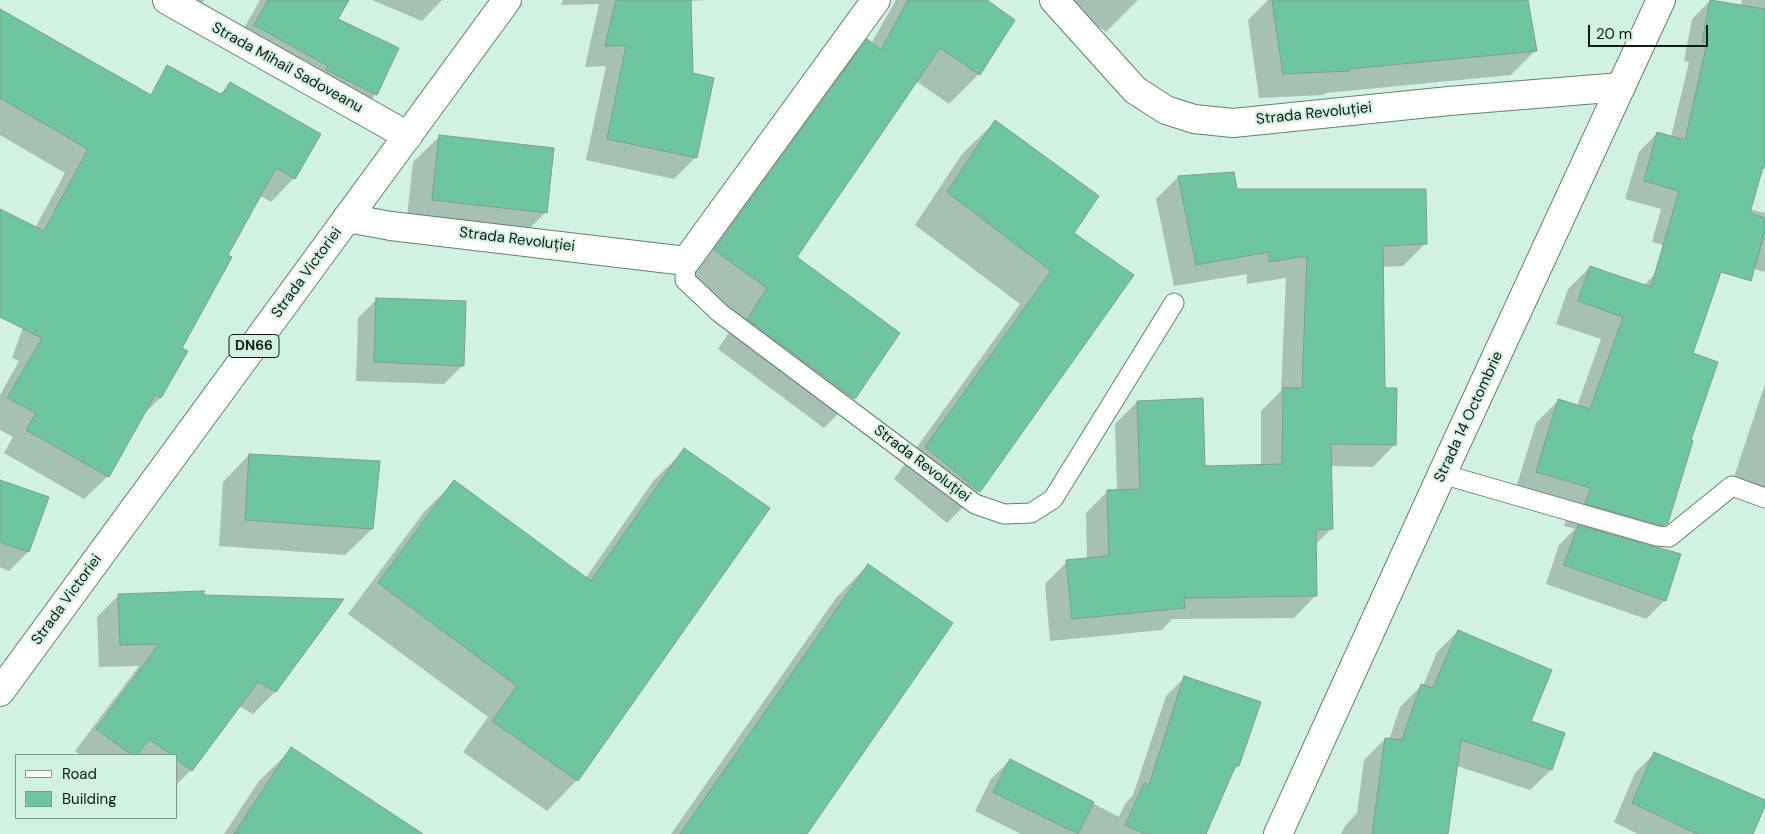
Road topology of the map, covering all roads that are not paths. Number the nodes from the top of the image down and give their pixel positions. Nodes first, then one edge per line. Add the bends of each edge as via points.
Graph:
1 (167, 0) edge
2 (507, 0) edge
3 (876, 0) edge
4 (1054, 0) edge
5 (1661, 0) edge
6 (1621, 87) junction
7 (408, 136) junction
8 (347, 218) junction
9 (686, 261) junction
10 (1174, 303) dead end
11 (1442, 474) junction
12 (1765, 498) edge
13 (0, 692) edge
14 (1278, 834) edge

1 - 7 street, Strada Mihail Sadoveanu
2 - 7 street, Strada Victoriei / DN66
3 - 9 street
4 - 6 street, Strada Revoluției via 1135,90 1166,110 1194,120 1233,123
5 - 6 street, Strada 14 Octombrie
6 - 11 street, Strada 14 Octombrie
7 - 8 street, Strada Victoriei / DN66
8 - 9 street, Strada Revoluției
8 - 13 street, Strada Victoriei / DN66
9 - 10 lane, Strada Revoluției via 685,280 720,313 975,504 1004,514 1031,513 1053,499
11 - 12 lane via 1669,537 1732,486
11 - 14 street, Strada 14 Octombrie

